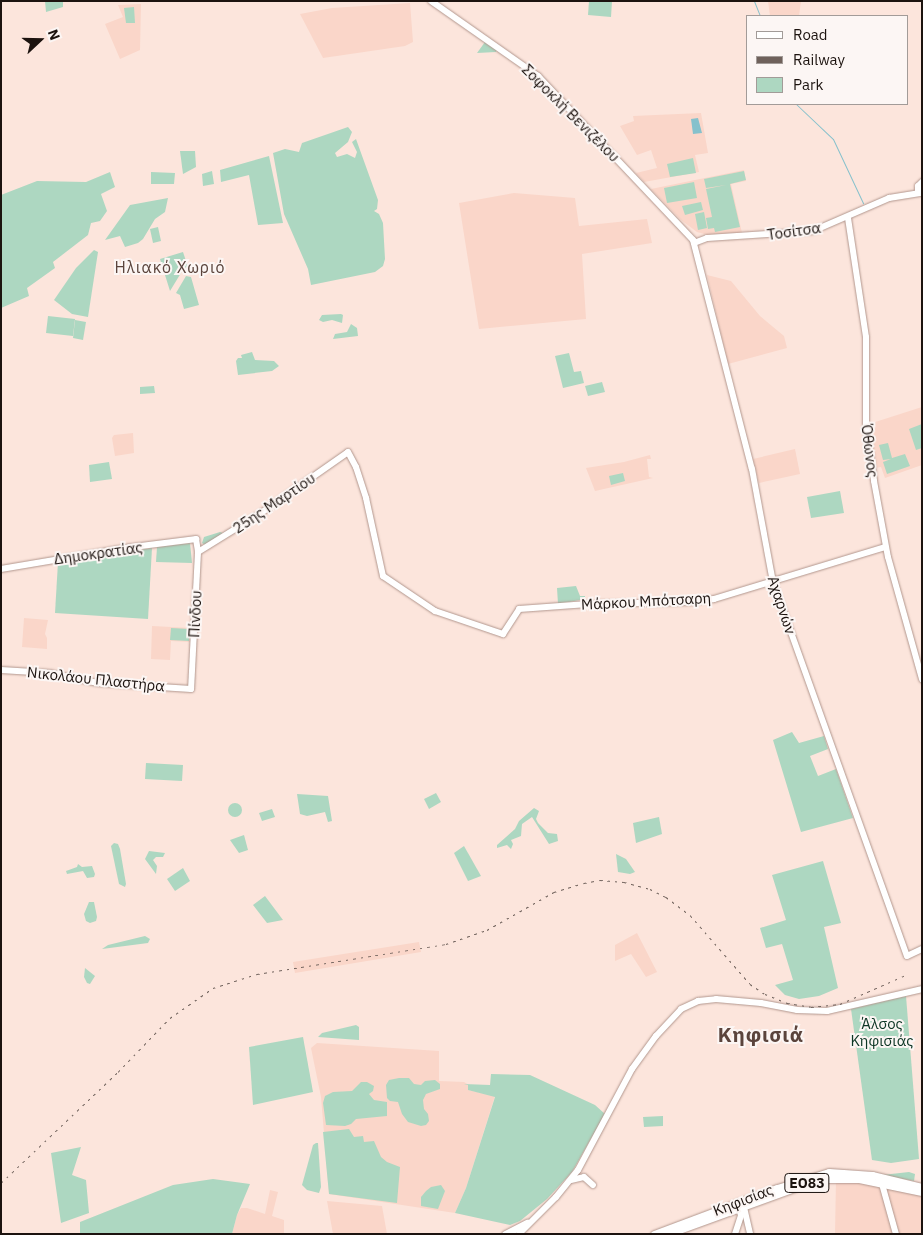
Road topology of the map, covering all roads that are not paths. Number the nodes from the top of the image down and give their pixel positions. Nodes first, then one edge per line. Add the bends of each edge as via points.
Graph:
1 (431, 1) edge
2 (922, 182) edge
3 (920, 193) edge
4 (848, 218) junction
5 (686, 230) junction
6 (708, 238) junction
7 (694, 243) junction
8 (196, 539) joint
9 (885, 546) junction
10 (198, 552) junction
11 (1, 569) edge
12 (773, 582) junction
13 (519, 609) joint
14 (1, 670) edge
15 (922, 679) edge
16 (191, 689) joint
17 (922, 949) edge
18 (922, 989) edge
19 (568, 1181) junction
20 (882, 1184) junction
21 (593, 1186) dead end
22 (922, 1188) edge
23 (922, 1192) edge
24 (740, 1204) junction
25 (527, 1223) junction
26 (505, 1234) edge
27 (519, 1234) edge
28 (654, 1234) edge
29 (668, 1234) edge
30 (735, 1234) edge
31 (750, 1234) edge
32 (896, 1234) edge

1 - 5 street, Σοφοκλή Βενιζέλου via 533,72
2 - 3 street via 918,186
3 - 4 street, Τοσίτσα via 889,198
4 - 6 street, Τοσίτσα via 804,232
4 - 9 street, Όθωνος via 866,337 868,446
5 - 6 street
5 - 7 street, Σοφοκλή Βενιζέλου
6 - 7 street, Τοσίτσα
7 - 12 street, Αχαρνών via 752,469
8 - 10 street, Πίνδου
8 - 11 street, Δημοκρατίας
9 - 12 street, Μάρκου Μπότσαρη
9 - 15 street, Όθωνος
10 - 13 street, 25ης Μαρτίου via 348,452 370,514 381,572 435,610 503,634
10 - 16 street, Πίνδου
12 - 13 street, Μάρκου Μπότσαρη via 690,602
12 - 17 street, Αχαρνών via 907,956
14 - 16 street, Νικολάου Πλαστήρα via 48,673 98,683
18 - 19 street via 827,1011 716,999 689,1004 656,1036 632,1069 590,1150
19 - 21 street via 584,1177
19 - 25 street
20 - 23 main road, Κηφισίας / ΕΟ83
20 - 24 main road, Κηφισίας / ΕΟ83 via 846,1178 819,1179
20 - 32 street
22 - 24 main road, Κηφισίας / ΕΟ83 via 872,1175 829,1172 795,1181
24 - 28 main road, Κηφισίας / ΕΟ83
24 - 29 main road, Κηφισίας / ΕΟ83
24 - 30 street via 741,1215
24 - 31 street
25 - 26 main road
25 - 27 street

